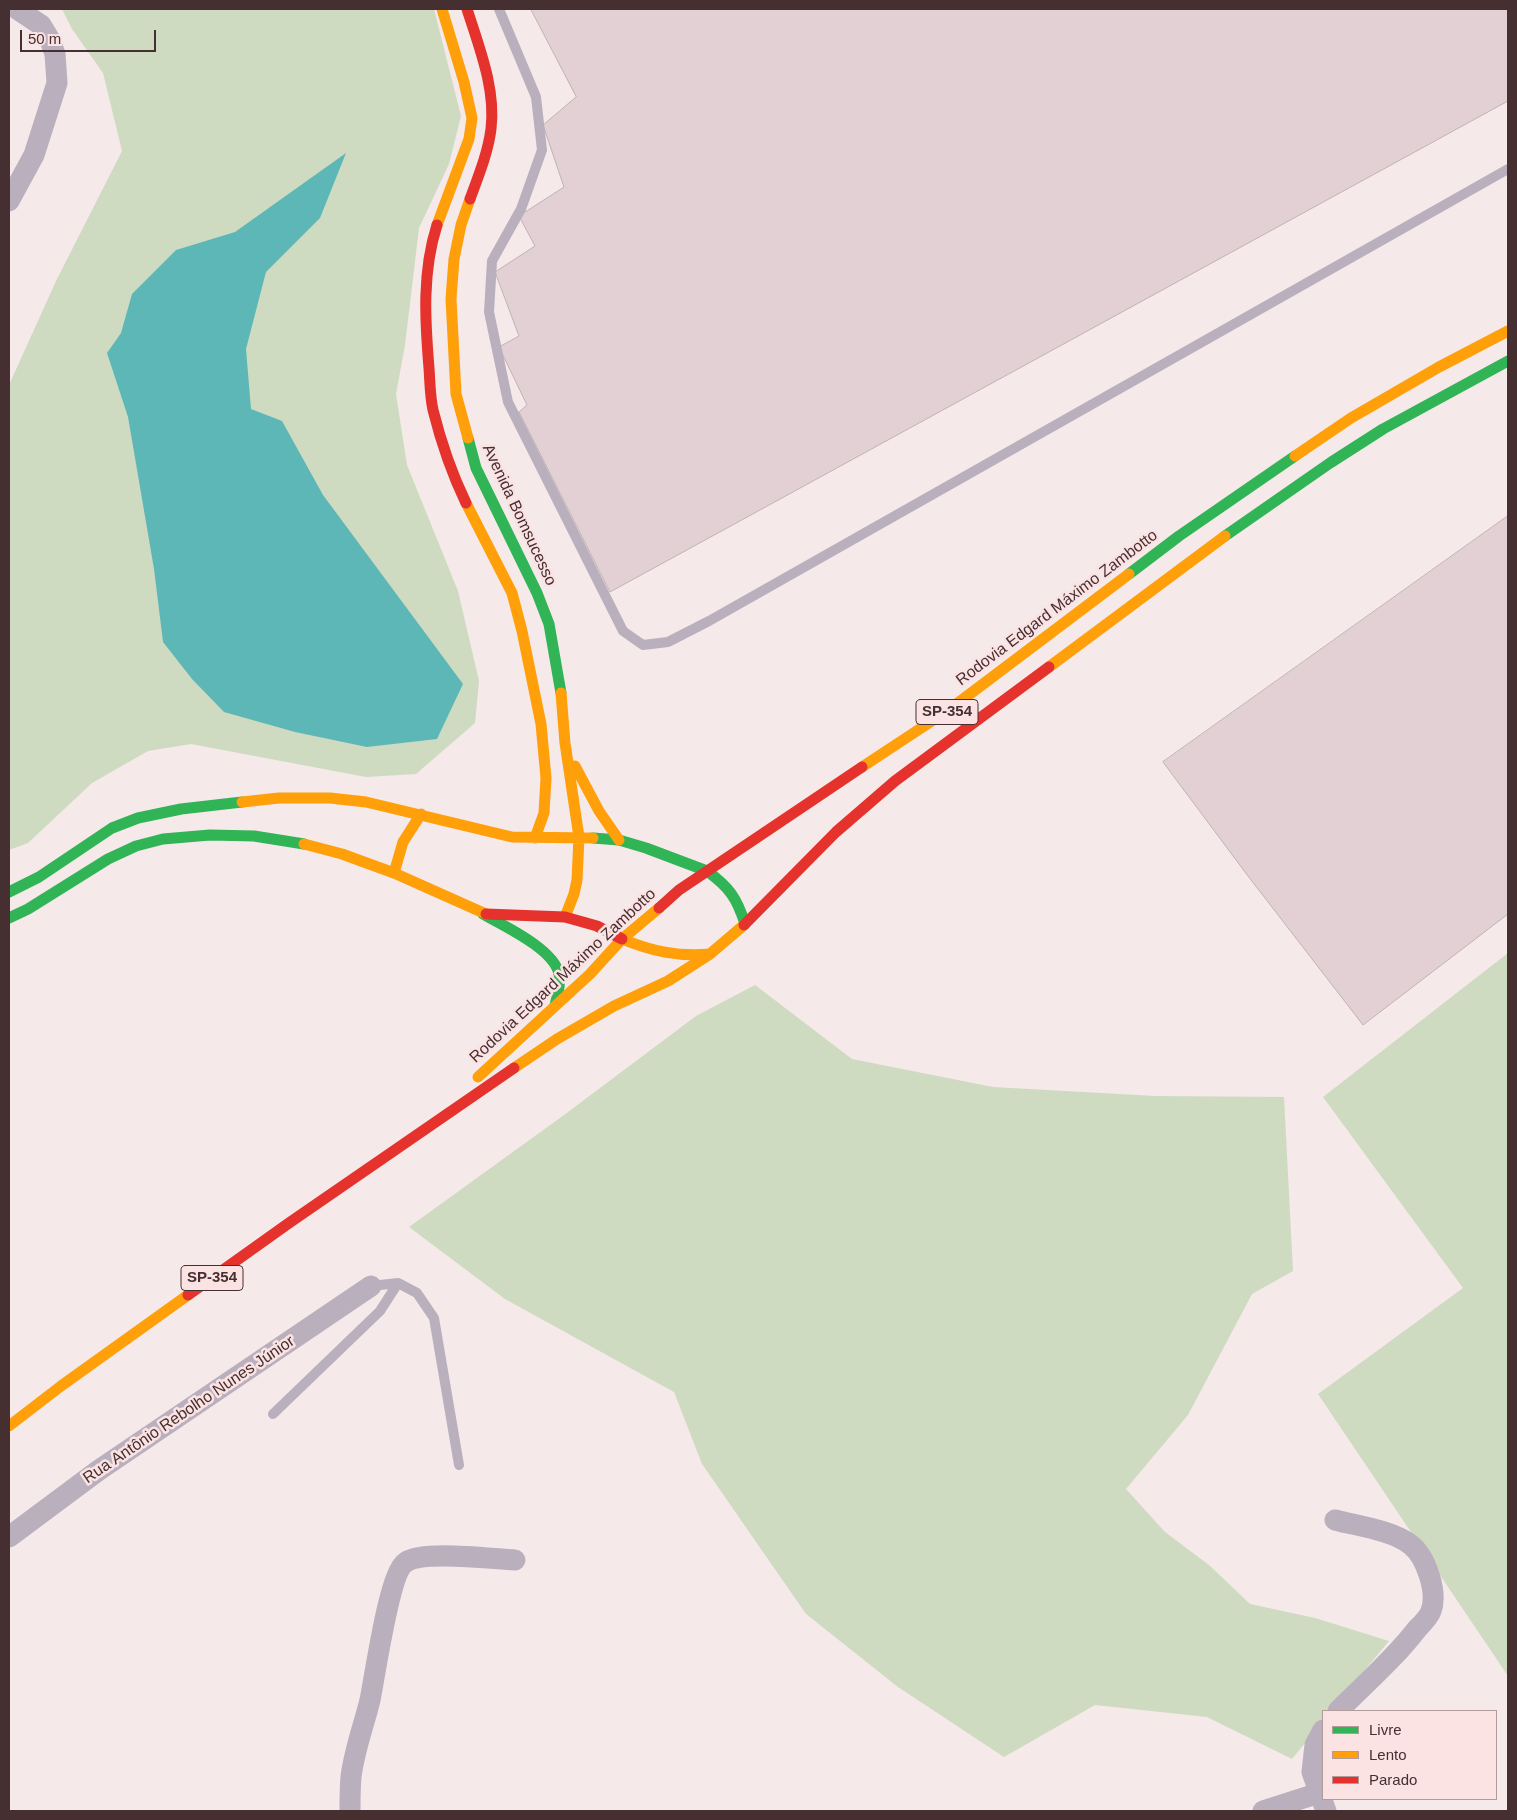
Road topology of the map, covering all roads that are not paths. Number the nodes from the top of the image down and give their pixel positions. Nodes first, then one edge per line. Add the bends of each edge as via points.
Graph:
1 (17, 9) edge
2 (442, 9) edge
3 (467, 9) edge
4 (499, 9) edge
5 (1508, 170) edge
6 (9, 201) edge
7 (1508, 331) edge
8 (1508, 360) edge
9 (565, 743) junction
10 (421, 814) junction
11 (579, 837) junction
12 (535, 838) junction
13 (619, 840) junction
14 (707, 870) junction
15 (394, 874) junction
16 (9, 892) edge
17 (483, 914) junction
18 (565, 917) junction
19 (9, 918) edge
20 (745, 924) junction
21 (622, 939) junction
22 (710, 954) junction
23 (555, 1004) junction
24 (417, 1134) junction
25 (398, 1283) junction
26 (371, 1286) joint
27 (273, 1414) dead end
28 (9, 1426) edge
29 (459, 1465) dead end
30 (1335, 1520) dead end
31 (9, 1537) edge
32 (515, 1560) dead end
33 (1339, 1710) edge
34 (1322, 1732) edge
35 (1322, 1802) edge
36 (350, 1811) edge
37 (1264, 1811) edge

1 - 6 street via 41,25 50,40 56,54 57,83 34,155
2 - 12 main road via 472,118 469,139 440,215 427,263 427,345 434,409 455,481 512,593 522,631 541,724 546,799
3 - 9 main road, Avenida Bomsucesso via 485,68 491,102 491,129 454,258 451,299 456,394 476,468 549,624
4 - 5 lane via 536,97 542,150 521,208 492,261 488,312 508,402 623,630 643,645 668,642 709,621
7 - 14 main road, Rodovia Edgard Máximo Zambotto / SP-354 via 1351,418 1179,536 950,709
8 - 20 main road, Rodovia Edgard Máximo Zambotto / SP-354 via 1383,429 1226,536 895,781 836,832
9 - 11 main road, Avenida Bomsucesso
9 - 13 main road via 588,792
10 - 12 main road via 490,832
10 - 15 main road via 399,849
10 - 16 main road via 330,798 280,798 181,809 138,818 112,828 39,877
11 - 12 main road
11 - 13 main road
11 - 18 main road, Avenida Bomsucesso via 578,880
13 - 14 main road
14 - 20 main road via 734,894
14 - 21 main road, Rodovia Edgard Máximo Zambotto / SP-354
15 - 17 main road
15 - 19 main road via 297,842 254,836 210,835 164,839 108,858
17 - 18 main road
17 - 23 main road via 528,941 553,962 560,983
18 - 21 main road via 597,926
20 - 22 main road, Rodovia Edgard Máximo Zambotto / SP-354
21 - 22 main road via 670,955
21 - 23 main road, Rodovia Edgard Máximo Zambotto / SP-354 via 590,974
22 - 24 main road, Rodovia Edgard Máximo Zambotto / SP-354 via 668,981 583,1022
23 - 24 main road, Rodovia Edgard Máximo Zambotto / SP-354
24 - 28 main road, Rodovia Edgard Máximo Zambotto / SP-354 via 289,1222
25 - 26 lane
25 - 27 lane via 380,1311
25 - 29 lane via 417,1293 434,1318
26 - 31 street, Rua Antônio Rebolho Nunes Júnior via 99,1470
30 - 33 street via 1393,1535 1412,1545 1428,1568 1433,1586 1431,1610 1421,1625
32 - 36 street via 429,1556 403,1564 398,1572 379,1649 352,1776
34 - 35 street via 1315,1745 1312,1772
35 - 37 street

